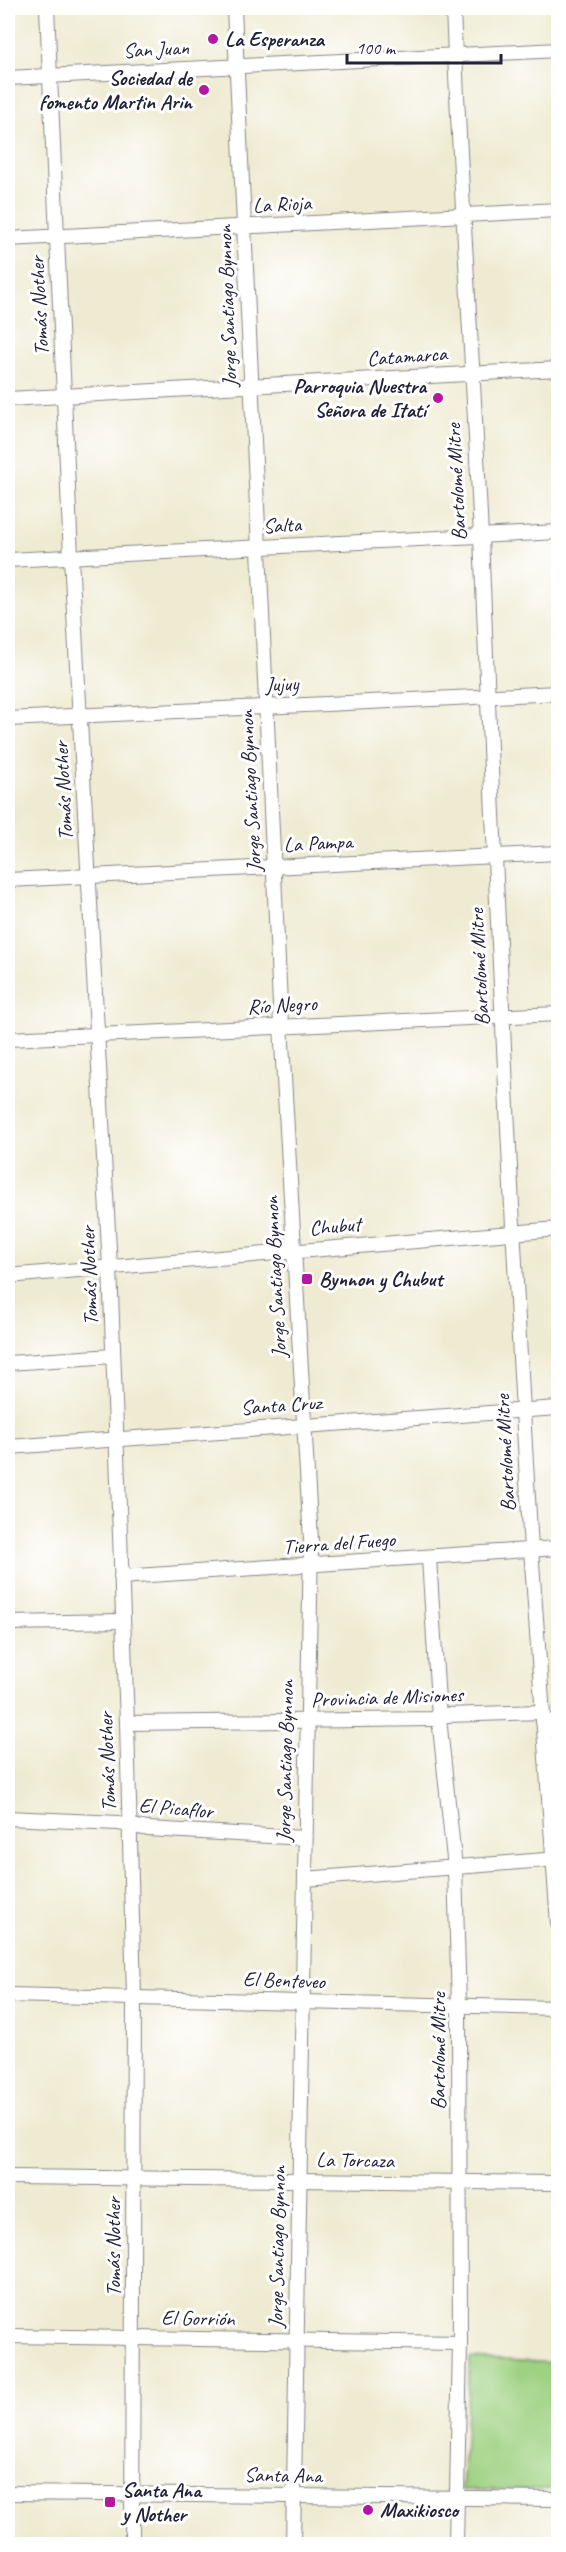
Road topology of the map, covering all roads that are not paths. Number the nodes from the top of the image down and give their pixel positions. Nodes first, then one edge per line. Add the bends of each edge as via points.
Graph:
1 (47, 8) edge
2 (234, 8) edge
3 (453, 8) edge
4 (558, 50) edge
5 (455, 56) junction
6 (237, 66) junction
7 (50, 76) junction
8 (8, 78) edge
9 (558, 210) edge
10 (462, 215) junction
11 (245, 227) junction
12 (57, 237) junction
13 (8, 239) edge
14 (558, 369) edge
15 (472, 373) junction
16 (252, 387) junction
17 (65, 396) junction
18 (8, 399) edge
19 (558, 532) edge
20 (480, 536) junction
21 (258, 547) junction
22 (71, 557) junction
23 (8, 560) edge
24 (558, 693) edge
25 (486, 697) junction
26 (267, 706) junction
27 (80, 716) junction
28 (8, 719) edge
29 (558, 853) edge
30 (494, 856) junction
31 (275, 866) junction
32 (89, 875) junction
33 (8, 880) edge
34 (558, 1014) edge
35 (503, 1017) junction
36 (281, 1026) junction
37 (97, 1035) junction
38 (8, 1039) edge
39 (558, 1229) edge
40 (514, 1233) junction
41 (294, 1250) junction
42 (110, 1267) junction
43 (8, 1276) edge
44 (113, 1356) junction
45 (8, 1363) edge
46 (558, 1408) edge
47 (523, 1411) junction
48 (305, 1424) junction
49 (116, 1439) junction
50 (8, 1447) edge
51 (558, 1548) edge
52 (531, 1550) junction
53 (429, 1558) junction
54 (311, 1566) junction
55 (121, 1578) junction
56 (122, 1621) junction
57 (8, 1623) edge
58 (543, 1717) junction
59 (439, 1718) junction
60 (307, 1721) junction
61 (558, 1721) edge
62 (127, 1723) junction
63 (8, 1818) edge
64 (130, 1825) junction
65 (305, 1838) junction
66 (556, 1859) edge
67 (455, 1868) junction
68 (305, 1879) junction
69 (558, 1924) edge
70 (8, 1995) edge
71 (134, 1996) junction
72 (302, 2001) junction
73 (459, 2005) junction
74 (558, 2008) edge
75 (8, 2177) edge
76 (135, 2179) junction
77 (299, 2180) junction
78 (459, 2183) junction
79 (558, 2183) edge
80 (8, 2336) edge
81 (134, 2338) junction
82 (297, 2341) junction
83 (460, 2343) junction
84 (8, 2493) edge
85 (133, 2494) junction
86 (294, 2496) junction
87 (456, 2498) junction
88 (558, 2499) edge
89 (132, 2544) edge
90 (294, 2544) edge
91 (456, 2544) edge

1 - 7 street, Tomás Nother
2 - 6 street, Jorge Santiago Bynnon
3 - 5 street, Bartolomé Mitre
4 - 5 street, San Juan
5 - 6 street, San Juan
5 - 10 street, Bartolomé Mitre
6 - 7 street, San Juan
6 - 11 street, Jorge Santiago Bynnon
7 - 8 street, San Juan
7 - 12 street, Tomás Nother
9 - 10 street, La Rioja
10 - 11 street, La Rioja
10 - 15 street, Bartolomé Mitre
11 - 12 street, La Rioja
11 - 16 street, Jorge Santiago Bynnon
12 - 13 street, La Rioja
12 - 17 street, Tomás Nother
14 - 15 street, Catamarca
15 - 16 street, Catamarca
15 - 20 street, Bartolomé Mitre
16 - 17 street, Catamarca
16 - 21 street, Jorge Santiago Bynnon
17 - 18 street, Catamarca
17 - 22 street, Tomás Nother
19 - 20 street, Salta
20 - 21 street, Salta
20 - 25 street, Bartolomé Mitre
21 - 22 street, Salta
21 - 26 street, Jorge Santiago Bynnon
22 - 23 street, Salta
22 - 27 street, Tomás Nother
24 - 25 street, Jujuy
25 - 26 street, Jujuy
25 - 30 street, Bartolomé Mitre
26 - 27 street, Jujuy
26 - 31 street, Jorge Santiago Bynnon
27 - 28 street, Jujuy
27 - 32 street, Tomás Nother
29 - 30 street, La Pampa
30 - 31 street, La Pampa
30 - 35 street, Bartolomé Mitre
31 - 32 street, La Pampa
31 - 36 street, Jorge Santiago Bynnon
32 - 33 street, La Pampa
32 - 37 street, Tomás Nother
34 - 35 street, Río Negro
35 - 36 street, Río Negro
35 - 40 street, Bartolomé Mitre
36 - 37 street, Río Negro
36 - 41 street, Jorge Santiago Bynnon
37 - 38 street, Río Negro
37 - 42 street, Tomás Nother
39 - 40 street, Chubut
40 - 41 street, Chubut
40 - 47 street, Bartolomé Mitre
41 - 42 street, Chubut
41 - 48 street, Jorge Santiago Bynnon
42 - 43 street, Chubut
42 - 44 street, Tomás Nother
44 - 45 street
44 - 49 street, Tomás Nother
46 - 47 street, Santa Cruz
47 - 48 street, Santa Cruz
47 - 52 street, Bartolomé Mitre
48 - 49 street, Santa Cruz
48 - 54 street, Jorge Santiago Bynnon
49 - 50 street, Santa Cruz
49 - 55 street, Tomás Nother
51 - 52 street, Tierra del Fuego
52 - 53 street, Tierra del Fuego
52 - 58 street, Bartolomé Mitre
53 - 54 street, Tierra del Fuego
53 - 59 street, Bartolomé Mitre
54 - 55 street, Tierra del Fuego
54 - 60 street, Jorge Santiago Bynnon
55 - 56 street, Tomás Nother
56 - 57 street
56 - 62 street, Tomás Nother
58 - 59 street, Provincia de Misiones
58 - 61 street, Provincia de Misiones
58 - 66 street, Bartolomé Mitre
59 - 60 street, Provincia de Misiones
59 - 67 street, Bartolomé Mitre
60 - 62 street, Provincia de Misiones
60 - 65 street, Jorge Santiago Bynnon
62 - 64 street, Tomás Nother
63 - 64 street, El Picaflor
64 - 65 street, El Picaflor
64 - 71 street, Tomás Nother
65 - 68 street, Jorge Santiago Bynnon
66 - 67 street
66 - 69 street, Bartolomé Mitre
67 - 68 street
67 - 73 street, Bartolomé Mitre
68 - 72 street, Jorge Santiago Bynnon
70 - 71 street, El Benteveo
71 - 72 street, El Benteveo
71 - 76 street, Tomás Nother
72 - 73 street, El Benteveo
72 - 77 street, Jorge Santiago Bynnon
73 - 74 street, El Benteveo
73 - 78 street, Bartolomé Mitre
75 - 76 street, La Torcaza
76 - 77 street, La Torcaza
76 - 81 street, Tomás Nother
77 - 78 street, La Torcaza
77 - 82 street, Jorge Santiago Bynnon
78 - 79 street, La Torcaza
78 - 83 street, Bartolomé Mitre
80 - 81 street, El Gorrión
81 - 82 street, El Gorrión
81 - 85 street, Tomás Nother
82 - 83 street, El Gorrión
82 - 86 street, Jorge Santiago Bynnon
83 - 87 street, Bartolomé Mitre
84 - 85 street, Santa Ana
85 - 86 street, Santa Ana
85 - 89 street, Tomás Nother
86 - 87 street, Santa Ana
86 - 90 street, Jorge Santiago Bynnon
87 - 88 street, Santa Ana
87 - 91 street, Bartolomé Mitre

